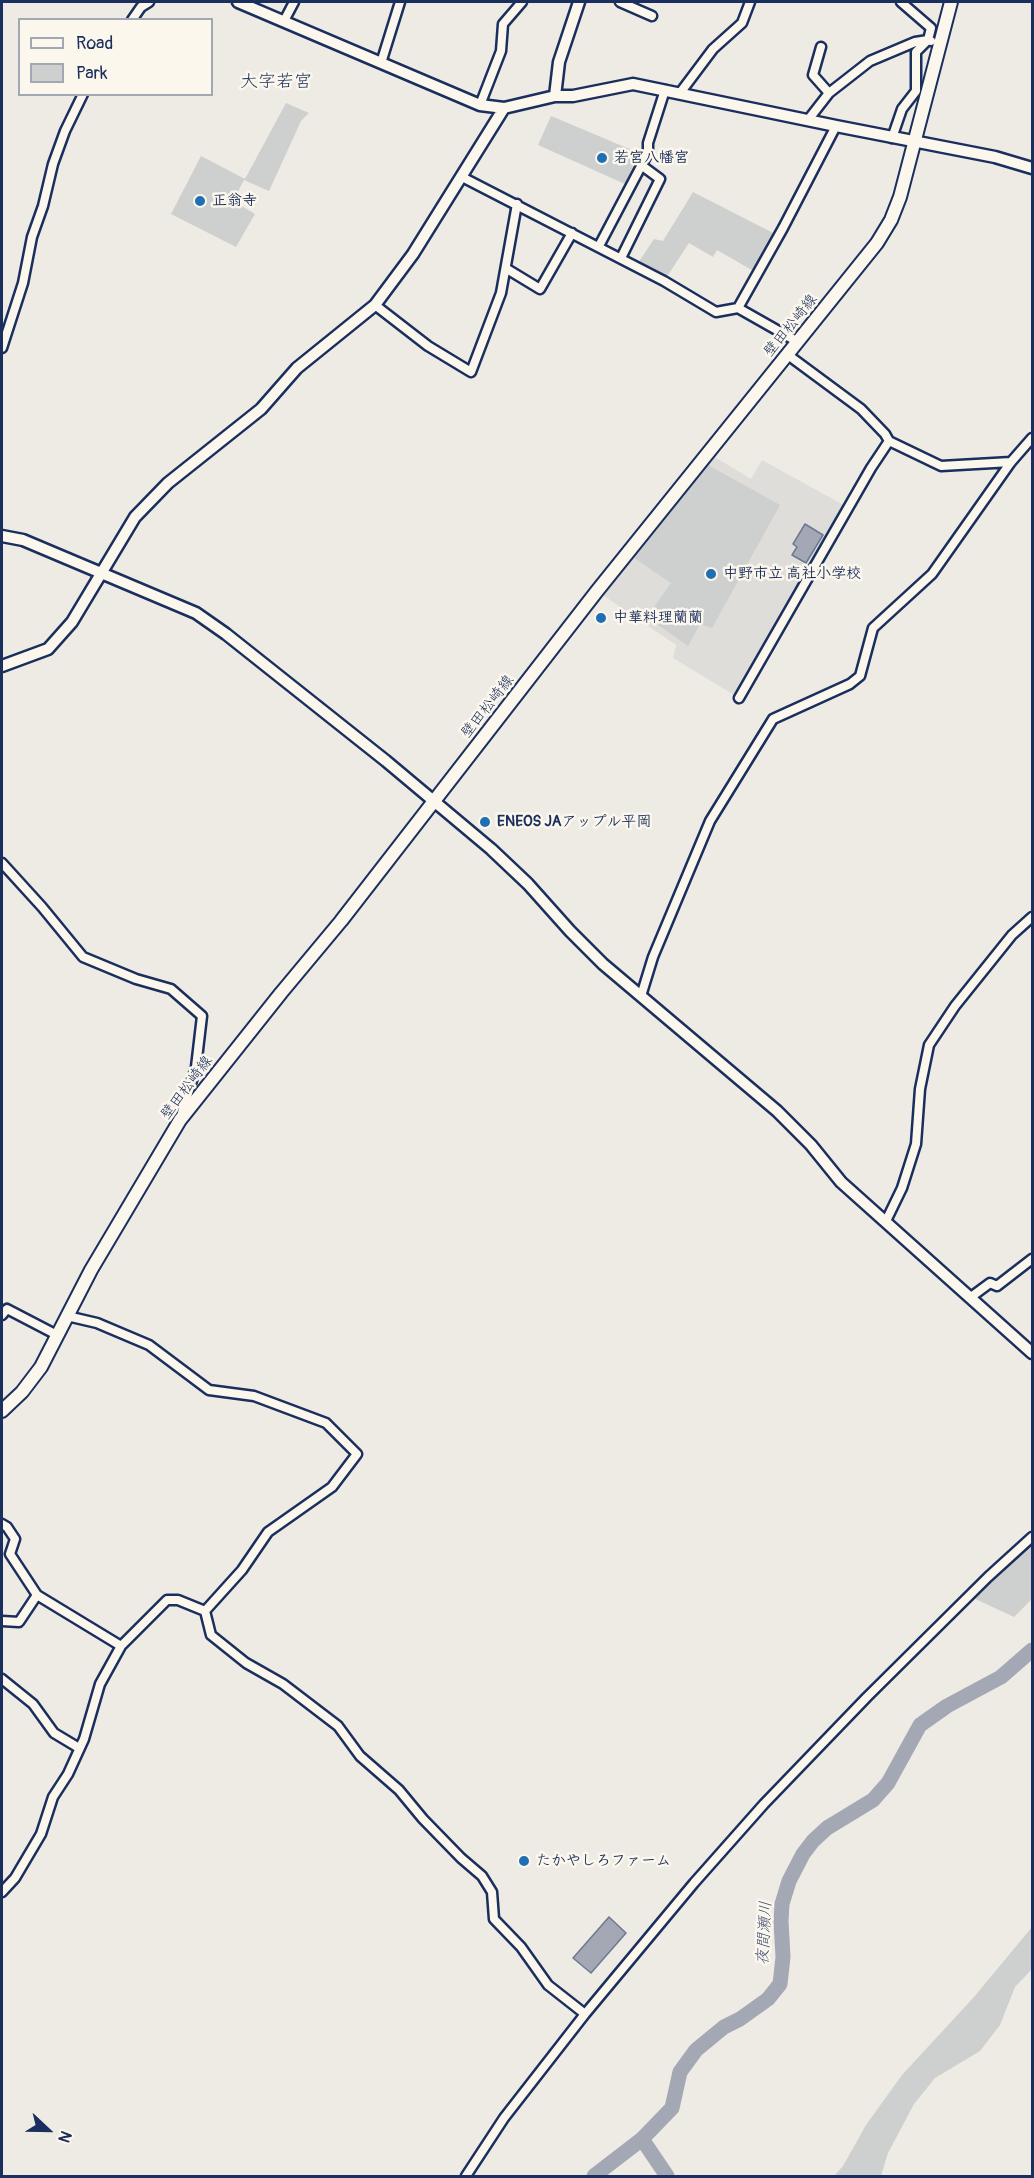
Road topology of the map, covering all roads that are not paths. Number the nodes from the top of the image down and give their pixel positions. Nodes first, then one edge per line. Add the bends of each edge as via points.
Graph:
1 (149, 2) edge
2 (238, 2) edge
3 (294, 2) edge
4 (400, 2) edge
5 (522, 2) edge
6 (579, 2) edge
7 (620, 2) edge
8 (750, 2) edge
9 (901, 2) edge
10 (951, 2) edge
11 (652, 16) dead end
12 (134, 18) edge
13 (284, 21) junction
14 (934, 42) junction
15 (821, 47) dead end
16 (381, 63) junction
17 (665, 90) junction
18 (680, 93) junction
19 (829, 93) junction
20 (82, 96) edge
21 (555, 96) junction
22 (480, 105) junction
23 (504, 108) junction
24 (808, 120) junction
25 (836, 126) junction
26 (892, 138) junction
27 (914, 140) junction
28 (641, 165) junction
29 (1032, 168) edge
30 (462, 177) junction
31 (517, 204) junction
32 (572, 233) junction
33 (599, 246) junction
34 (621, 258) junction
35 (507, 269) junction
36 (375, 305) junction
37 (738, 308) junction
38 (798, 342) junction
39 (2, 348) edge
40 (788, 355) junction
41 (1032, 438) edge
42 (889, 441) junction
43 (1011, 462) junction
44 (2, 536) edge
45 (102, 573) junction
46 (2, 666) edge
47 (739, 698) dead end
48 (434, 801) junction
49 (2, 863) edge
50 (1032, 917) edge
51 (641, 996) junction
52 (180, 1120) junction
53 (886, 1221) junction
54 (1032, 1258) edge
55 (971, 1297) junction
56 (2, 1315) edge
57 (68, 1316) junction
58 (57, 1335) junction
59 (1032, 1353) edge
60 (2, 1411) edge
61 (2, 1524) edge
62 (1032, 1537) edge
63 (38, 1595) junction
64 (205, 1611) junction
65 (2, 1622) edge
66 (121, 1646) junction
67 (2, 1679) edge
68 (79, 1748) junction
69 (2, 1892) edge
70 (585, 2014) junction
71 (466, 2176) edge

1 - 12 street
2 - 13 street
3 - 13 street
4 - 16 street
5 - 22 street via 503,24 501,51
6 - 21 street via 559,62
7 - 11 street
8 - 18 street via 742,23 713,49
9 - 14 street via 931,28
10 - 14 main road, 壁田松崎線
13 - 16 street
14 - 19 street via 915,42 870,61
14 - 26 street via 916,52 916,91 903,108
14 - 27 main road, 壁田松崎線
15 - 19 street via 813,75
16 - 22 street
17 - 18 street
17 - 21 street via 633,84
17 - 28 street via 648,153
18 - 24 street
19 - 24 street
20 - 39 street via 52,164 23,284
21 - 23 street
22 - 23 street
23 - 30 street
24 - 25 street
25 - 26 street
25 - 37 street
26 - 27 street
27 - 29 street
27 - 38 main road, 壁田松崎線 via 891,220
28 - 33 street
28 - 34 street via 660,179
30 - 31 street
30 - 36 street
31 - 32 street
31 - 35 street
32 - 33 street
32 - 35 street via 540,289
33 - 34 street
34 - 37 street via 716,312
35 - 36 street via 471,372 428,346
36 - 45 street via 297,368 261,409 168,483 135,518
37 - 38 street
38 - 40 main road, 壁田松崎線
40 - 42 street via 861,409
40 - 48 main road, 壁田松崎線
41 - 43 street
42 - 43 street via 941,466
42 - 47 street
43 - 51 street via 932,574 873,628 860,675 850,684 773,718 710,821 653,957
44 - 45 street via 23,540
45 - 46 street via 72,622 48,649
45 - 48 street via 196,613
48 - 51 street via 528,884 603,964
48 - 52 main road, 壁田松崎線
49 - 52 street via 83,957 171,989 202,1016 196,1067
50 - 53 street via 1012,935 929,1045 920,1089 916,1144
51 - 53 street via 777,1111 841,1182
52 - 57 main road, 壁田松崎線
53 - 55 street
54 - 55 street via 997,1286 990,1283
55 - 59 street
56 - 58 street via 7,1309
57 - 58 main road, 壁田松崎線
57 - 64 street via 149,1345 209,1390 254,1396 326,1423 357,1454 332,1487 268,1532 242,1570
58 - 60 main road, 壁田松崎線 via 41,1367
61 - 63 street via 15,1539 10,1554
62 - 70 street via 876,1688 764,1804
63 - 65 street via 19,1623
63 - 66 street
64 - 66 street via 178,1600 167,1600
64 - 70 street via 211,1635 338,1726 360,1756 399,1790 423,1820 482,1876 492,1892 494,1919 521,1947 548,1985
66 - 68 street via 100,1684
67 - 68 street via 33,1704 54,1733
68 - 69 street via 53,1797 41,1834
70 - 71 street via 504,2118

